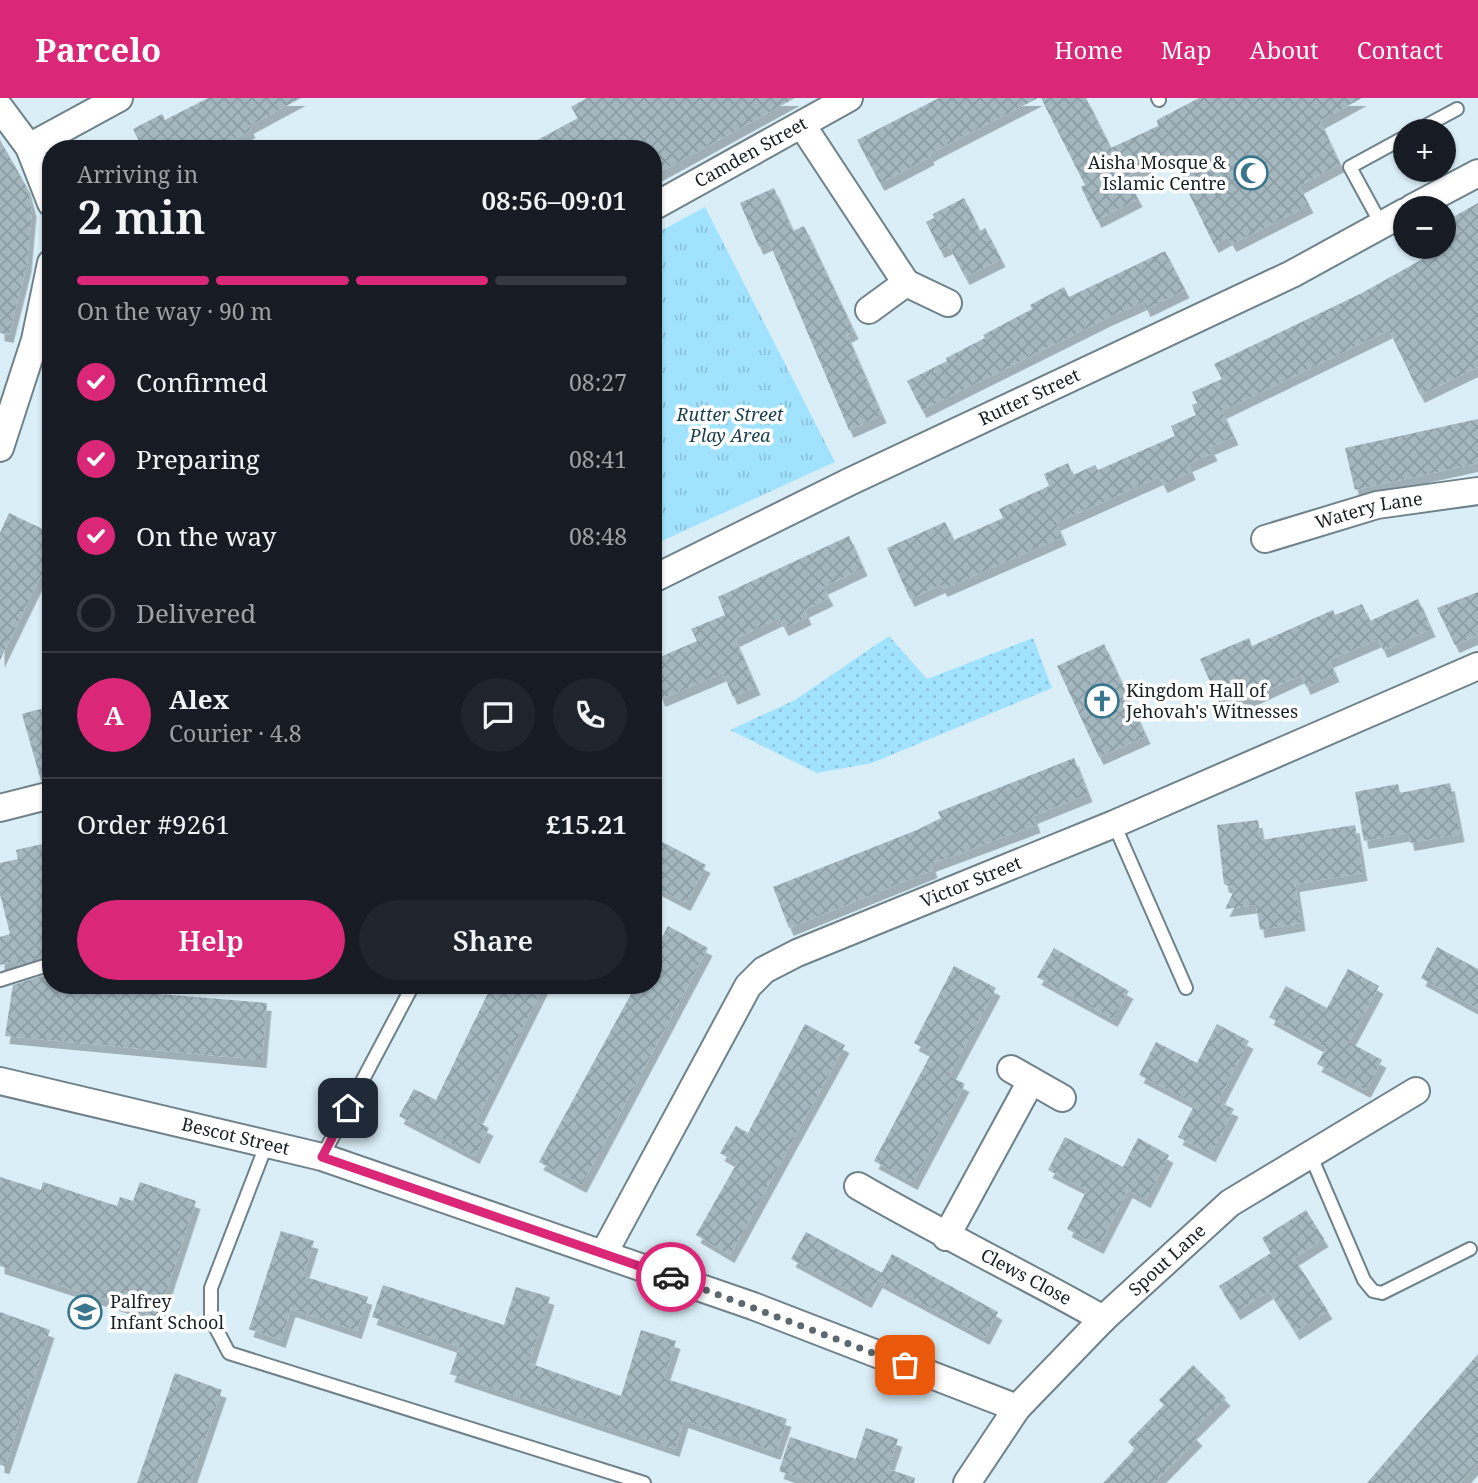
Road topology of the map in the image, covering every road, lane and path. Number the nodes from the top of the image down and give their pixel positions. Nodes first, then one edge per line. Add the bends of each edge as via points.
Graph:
1 (120, 98) edge
2 (849, 98) edge
3 (0, 108) edge
4 (1457, 109) dead end
5 (1438, 119) edge
6 (802, 125) junction
7 (1393, 144) edge
8 (29, 147) junction
9 (1478, 173) edge
10 (42, 180) edge
11 (1435, 196) edge
12 (662, 202) edge
13 (1393, 218) edge
14 (1381, 225) junction
15 (906, 283) junction
16 (948, 303) dead end
17 (42, 304) edge
18 (869, 310) dead end
19 (0, 448) edge
20 (1478, 491) edge
21 (1265, 539) dead end
22 (662, 575) edge
23 (1478, 666) edge
24 (42, 797) edge
25 (0, 808) edge
26 (1114, 824) junction
27 (42, 967) edge
28 (0, 980) edge
29 (1186, 988) dead end
30 (408, 994) edge
31 (0, 1081) edge
32 (1416, 1091) dead end
33 (1062, 1098) dead end
34 (267, 1143) junction
35 (1310, 1154) junction
36 (322, 1157) junction
37 (858, 1186) dead end
38 (946, 1237) junction
39 (1470, 1249) dead end
40 (604, 1253) junction
41 (1103, 1320) junction
42 (1017, 1408) junction
43 (643, 1483) edge
44 (967, 1483) edge

1 - 8 street
2 - 6 street, Camden Street
3 - 8 street
4 - 5 lane
6 - 12 street, Camden Street
6 - 15 street
7 - 14 lane via 1350,167
8 - 10 street
9 - 11 street
13 - 14 street, Rutter Street
14 - 22 street, Rutter Street via 1292,274
15 - 16 street
15 - 18 street
17 - 19 street
20 - 21 street, Watery Lane via 1377,505
23 - 26 street, Victor Street
24 - 25 street
26 - 29 lane
26 - 40 street, Victor Street via 764,970 748,986
27 - 28 lane
30 - 36 lane
31 - 34 street, Bescot Street
32 - 35 street, Spout Lane
33 - 38 street via 1021,1075
34 - 36 street, Bescot Street
34 - 43 lane via 211,1288 211,1320 229,1353
35 - 39 lane via 1373,1291 1382,1293
35 - 41 street, Spout Lane via 1230,1203
36 - 40 street, Bescot Street
37 - 38 street, Clews Close
38 - 41 street, Clews Close via 1019,1271
40 - 42 street, Bescot Street
41 - 42 street, Spout Lane
42 - 44 street, Spout Lane

